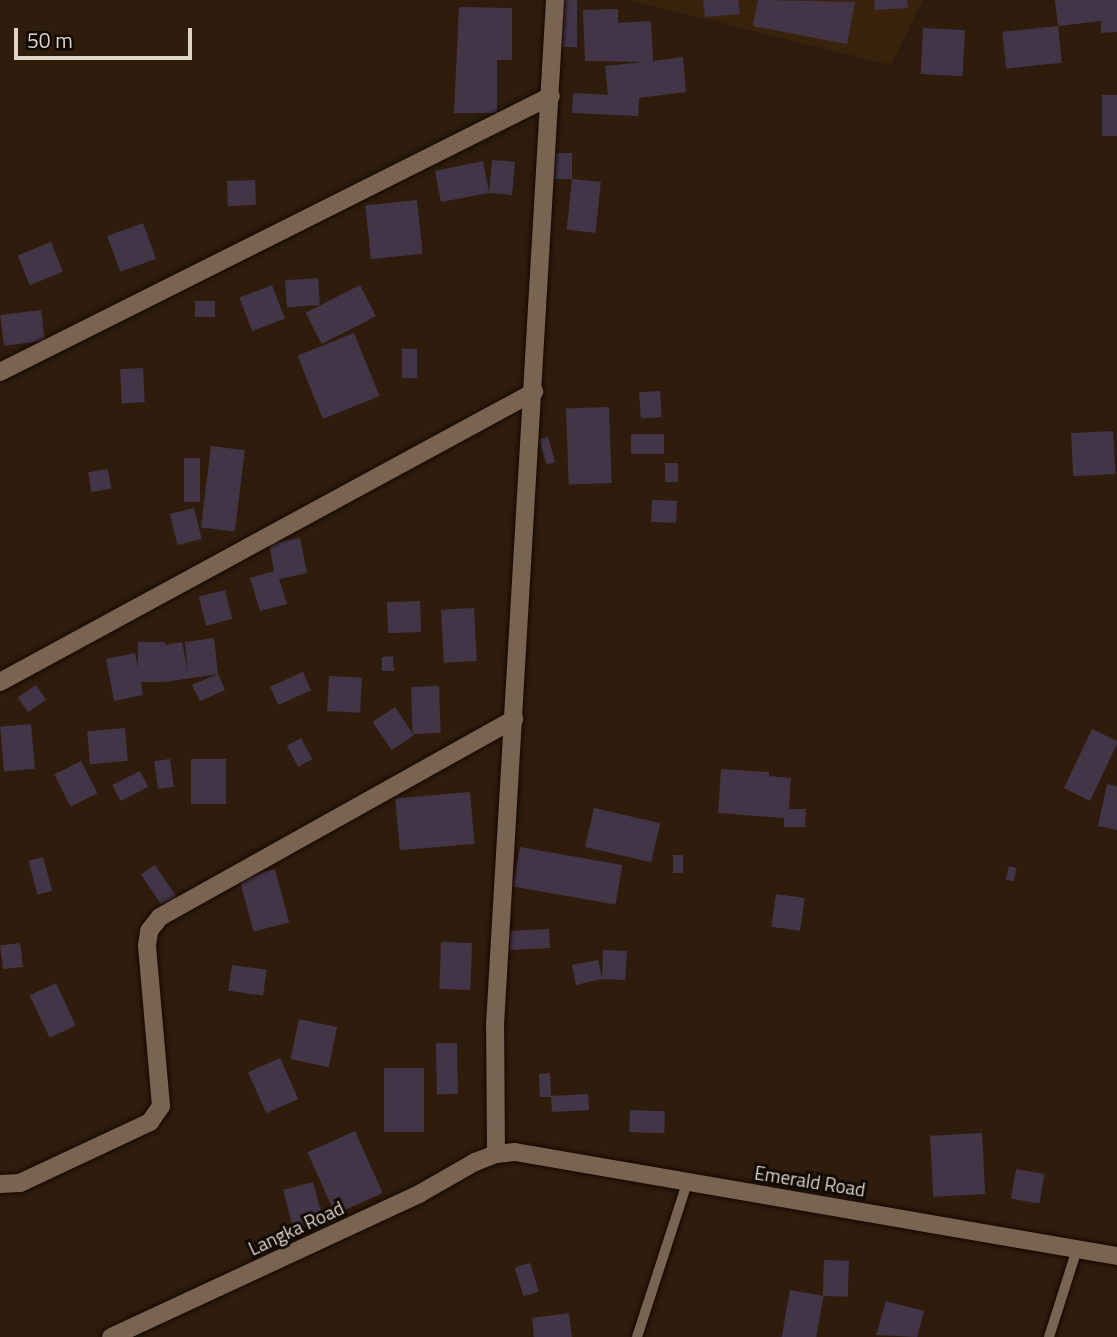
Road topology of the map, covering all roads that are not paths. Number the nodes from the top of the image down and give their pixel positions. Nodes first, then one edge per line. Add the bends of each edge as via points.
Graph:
1 (555, 0) edge
2 (551, 96) junction
3 (0, 372) edge
4 (534, 392) junction
5 (0, 682) edge
6 (514, 719) junction
7 (496, 1154) junction
8 (687, 1183) junction
9 (0, 1184) edge
10 (1077, 1249) junction
11 (1117, 1256) edge
12 (111, 1337) edge
13 (638, 1337) edge
14 (1049, 1337) edge

1 - 2 street
2 - 3 street
2 - 4 street
4 - 5 street
4 - 6 street
6 - 7 street via 495,1026
6 - 9 street via 160,917 149,931 147,946 161,1106 150,1122 20,1183
7 - 8 street, Emerald Road via 531,1152
7 - 12 street, Langka Road
8 - 10 street, Emerald Road
8 - 13 lane
10 - 11 street, Emerald Road
10 - 14 lane

